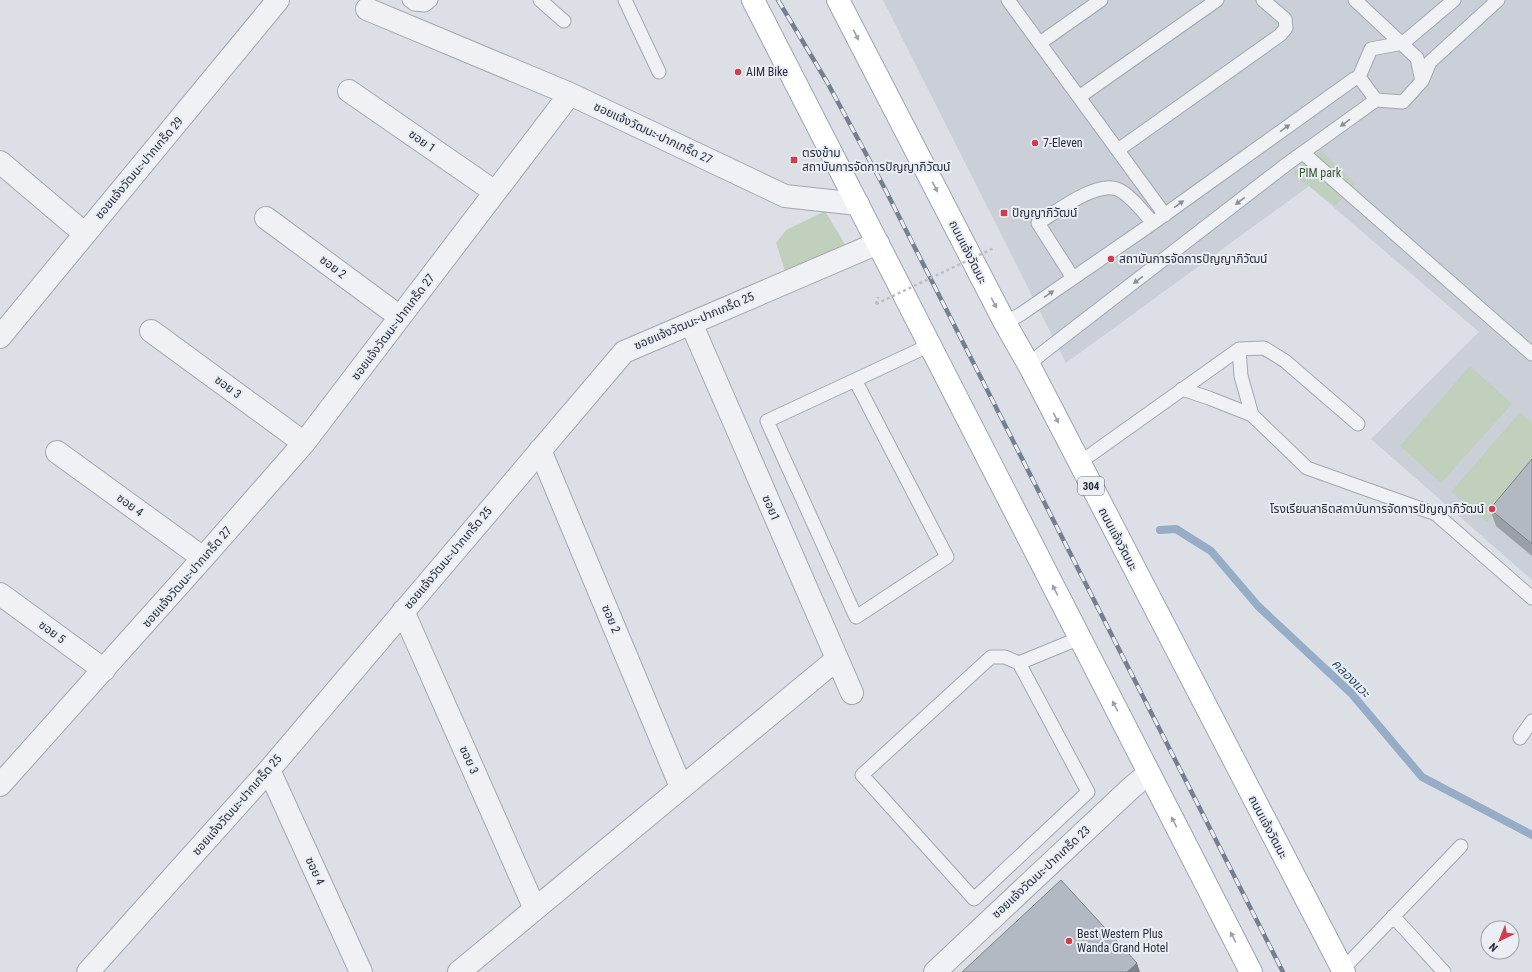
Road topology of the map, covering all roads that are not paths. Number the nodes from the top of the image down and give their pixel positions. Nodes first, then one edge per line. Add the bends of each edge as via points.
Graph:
1 (278, 0) edge
2 (410, 0) edge
3 (431, 0) edge
4 (540, 0) edge
5 (625, 0) edge
6 (753, 0) edge
7 (838, 0) edge
8 (1008, 0) edge
9 (1101, 0) edge
10 (1217, 0) edge
11 (1263, 0) edge
12 (1355, 0) edge
13 (1454, 0) edge
14 (1498, 0) edge
15 (367, 9) dead end
16 (564, 21) dead end
17 (1040, 43) junction
18 (1403, 43) junction
19 (659, 72) dead end
20 (1360, 77) junction
21 (1422, 81) junction
22 (349, 91) dead end
23 (570, 94) junction
24 (1079, 97) junction
25 (1376, 100) junction
26 (1118, 150) junction
27 (1303, 153) junction
28 (0, 162) edge
29 (495, 192) junction
30 (858, 204) junction
31 (1165, 214) junction
32 (266, 218) dead end
33 (1153, 223) junction
34 (85, 234) junction
35 (878, 243) junction
36 (1073, 278) junction
37 (400, 317) junction
38 (691, 323) junction
39 (1005, 323) junction
40 (151, 331) dead end
41 (0, 337) edge
42 (930, 345) junction
43 (1239, 349) junction
44 (1532, 354) edge
45 (1029, 365) junction
46 (856, 380) junction
47 (1182, 389) junction
48 (1252, 415) junction
49 (1358, 424) dead end
50 (304, 443) junction
51 (540, 450) junction
52 (57, 452) dead end
53 (1079, 463) junction
54 (204, 558) junction
55 (0, 594) edge
56 (1532, 598) edge
57 (404, 611) junction
58 (1080, 638) junction
59 (837, 659) junction
60 (1019, 663) junction
61 (104, 670) junction
62 (852, 693) dead end
63 (1532, 721) edge
64 (1520, 738) dead end
65 (269, 770) junction
66 (1149, 773) junction
67 (0, 784) edge
68 (681, 787) junction
69 (1461, 846) dead end
70 (535, 909) junction
71 (1393, 916) junction
72 (1343, 970) edge
73 (1250, 971) edge
74 (88, 972) edge
75 (361, 972) edge
76 (459, 972) edge
77 (935, 972) edge
78 (1444, 972) edge

1 - 34 street, ซอยแจ้งวัฒนะ-ปากเกร็ด 29
2 - 3 lane via 414,4 425,5
4 - 16 lane
5 - 19 lane
6 - 30 main road
7 -> 39 main road, ถนนแจ้งวัฒนะ / 304
8 - 17 lane
9 - 17 lane
10 - 24 lane
11 - 26 lane via 1285,19 1286,28 1280,35
12 - 18 lane
13 - 18 lane
14 - 21 lane via 1430,62
15 - 23 street
17 - 24 lane
18 - 20 lane via 1371,49
18 - 21 lane via 1417,58
20 - 25 lane
31 -> 20 lane
21 - 25 lane via 1403,102
22 - 29 street, ซอย 1
23 - 29 street, ซอยแจ้งวัฒนะ-ปากเกร็ด 27
23 - 30 street, ซอยแจ้งวัฒนะ-ปากเกร็ด 27 via 785,196
24 - 26 lane
25 -> 27 lane
26 - 31 lane
27 - 44 lane
27 -> 45 lane
28 - 34 street
29 - 37 street, ซอยแจ้งวัฒนะ-ปากเกร็ด 27
30 - 35 main road
31 - 33 lane
32 - 37 street, ซอย 2
33 - 36 lane
33 - 36 lane via 1118,189 1104,187 1091,191 1038,224
34 - 41 street, ซอยแจ้งวัฒนะ-ปากเกร็ด 29
35 - 38 street, ซอยแจ้งวัฒนะ-ปากเกร็ด 25
35 - 42 main road
39 -> 36 lane
37 - 50 street, ซอยแจ้งวัฒนะ-ปากเกร็ด 27
38 - 51 street, ซอยแจ้งวัฒนะ-ปากเกร็ด 25 via 624,352
38 - 59 street, ซอย1
39 - 45 main road, ถนนแจ้งวัฒนะ / 304
40 - 50 street, ซอย 3
42 - 46 lane
58 -> 42 main road
43 - 47 lane
43 - 48 lane via 1241,376
43 - 49 lane via 1264,348 1285,361
45 -> 53 main road, ถนนแจ้งวัฒนะ / 304
46 - 46 lane via 947,557 856,617 767,421
47 - 48 lane
47 - 53 lane
48 - 56 lane via 1307,468 1436,514
50 - 54 street, ซอยแจ้งวัฒนะ-ปากเกร็ด 27
51 - 57 street, ซอยแจ้งวัฒนะ-ปากเกร็ด 25
51 - 68 street, ซอย 2
52 - 54 street, ซอย 4
53 - 72 main road, ถนนแจ้งวัฒนะ / 304
54 - 61 street, ซอยแจ้งวัฒนะ-ปากเกร็ด 27
55 - 61 street, ซอย 5
57 - 65 street, ซอยแจ้งวัฒนะ-ปากเกร็ด 25
57 - 70 street, ซอย 3
58 - 60 lane
66 -> 58 main road
59 - 62 street, ซอย1
59 - 68 street
60 - 60 lane via 1088,792 974,899 862,775 991,657 1005,657
61 - 67 street, ซอยแจ้งวัฒนะ-ปากเกร็ด 27
63 - 64 lane
65 - 74 street, ซอยแจ้งวัฒนะ-ปากเกร็ด 25
65 - 75 street, ซอย 4
73 -> 66 main road
66 - 77 street, ซอยแจ้งวัฒนะ-ปากเกร็ด 23
68 - 70 street
69 - 71 lane
70 - 76 street
71 - 72 lane
71 - 78 lane

